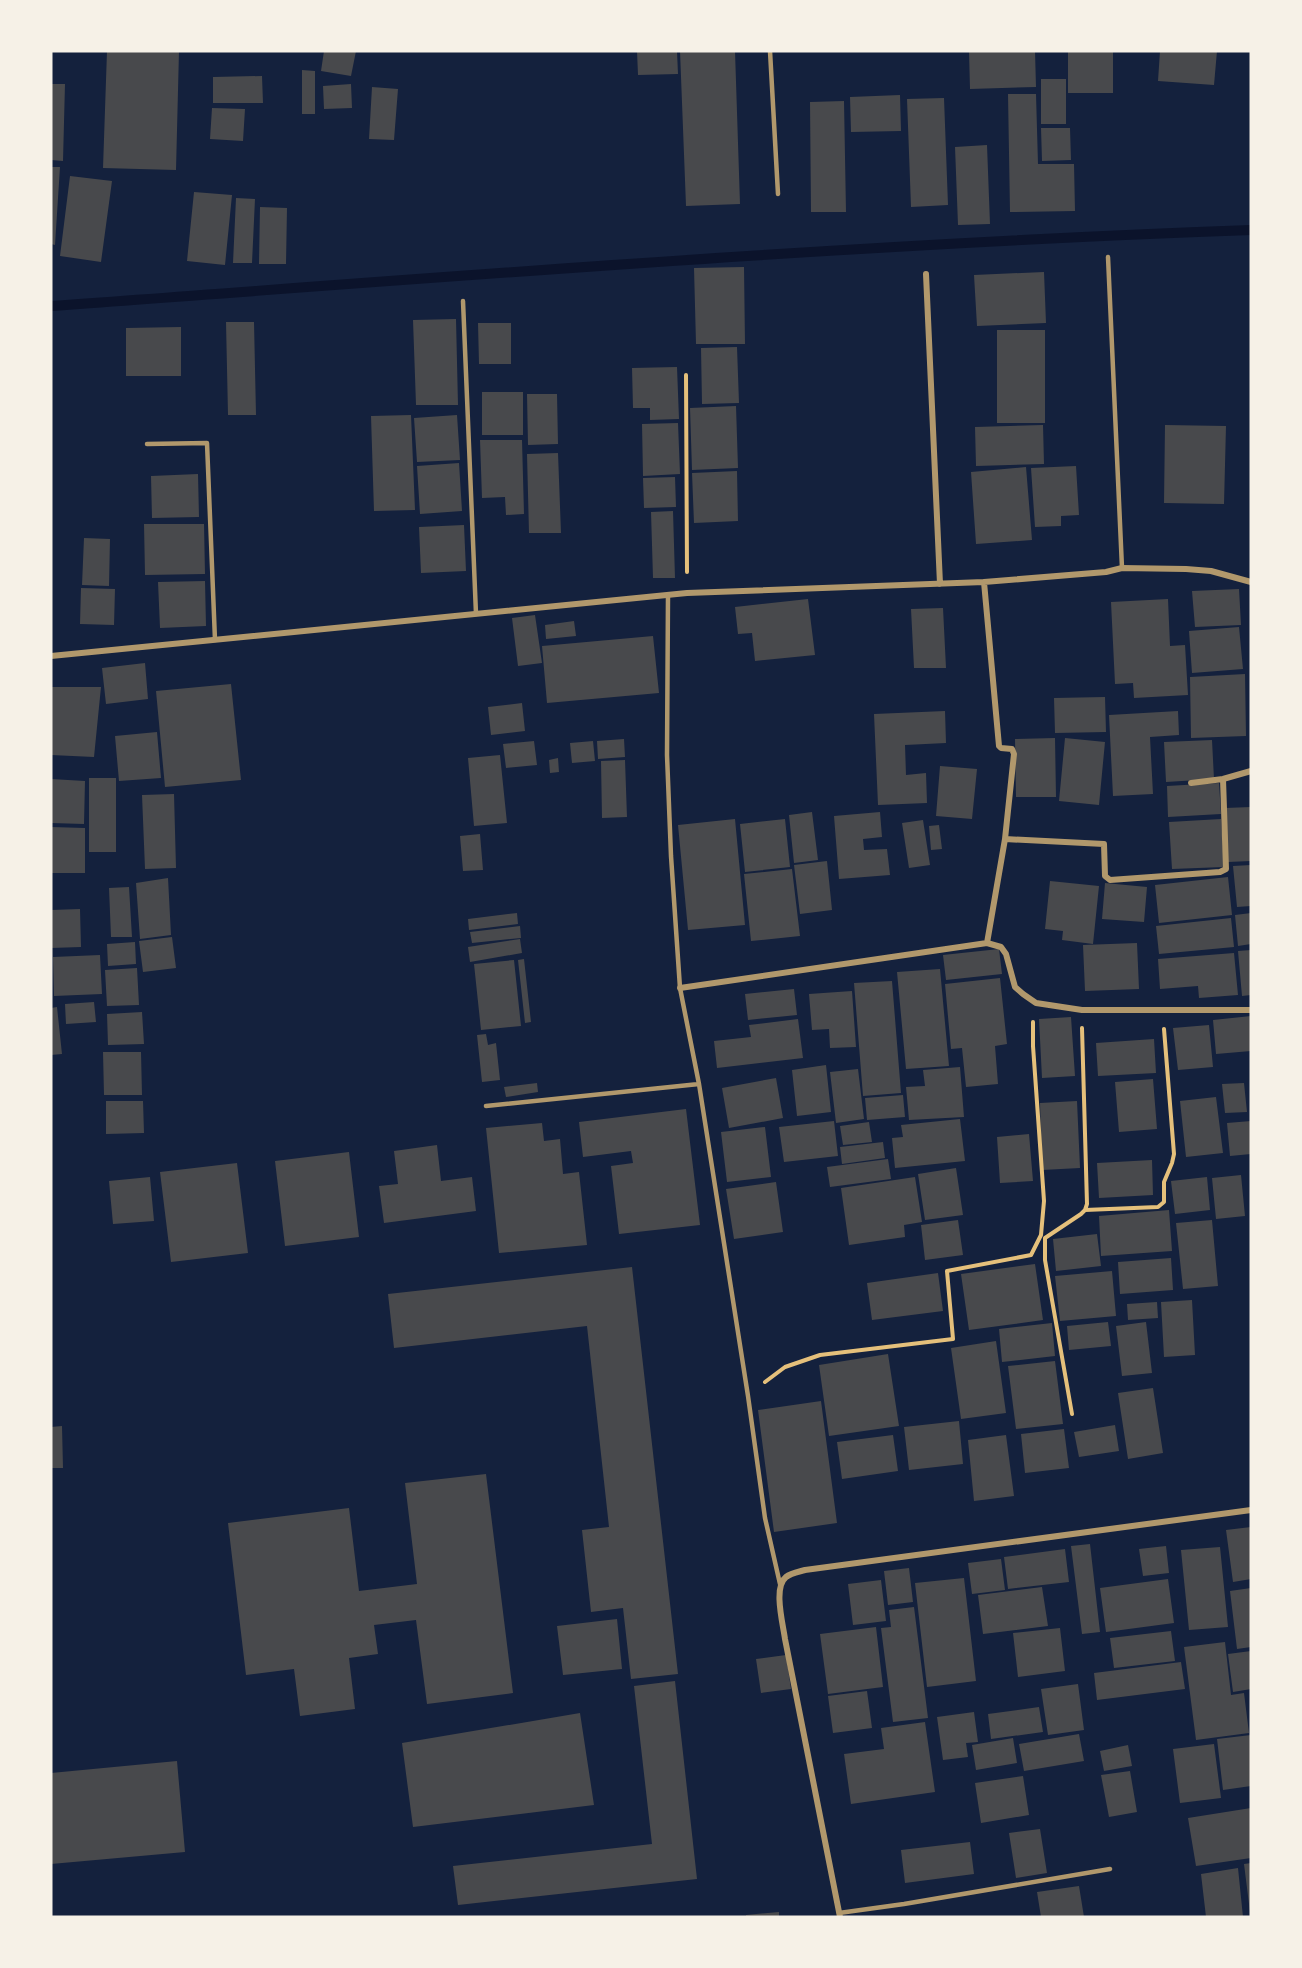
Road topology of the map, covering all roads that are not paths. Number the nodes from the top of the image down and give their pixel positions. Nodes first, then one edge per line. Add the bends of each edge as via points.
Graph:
1 (770, 51) edge
2 (778, 194) dead end
3 (1108, 256) dead end
4 (926, 274) dead end
5 (463, 301) dead end
6 (147, 444) dead end
7 (1122, 568) junction
8 (984, 582) junction
9 (1251, 582) edge
10 (940, 584) junction
11 (668, 596) junction
12 (476, 614) junction
13 (215, 640) junction
14 (51, 656) edge
15 (1251, 771) edge
16 (1223, 779) junction
17 (1191, 783) dead end
18 (1005, 839) junction
19 (987, 944) junction
20 (680, 988) junction
21 (1251, 1010) edge
22 (699, 1084) junction
23 (486, 1106) dead end
24 (1251, 1510) edge
25 (780, 1584) junction
26 (1110, 1869) dead end
27 (840, 1915) edge

1 - 2 lane
3 - 7 lane
4 - 10 street
5 - 12 lane
6 - 13 lane via 207,443
7 - 8 street
7 - 9 street via 1211,571
8 - 10 street
8 - 18 street via 999,746 1014,754
10 - 11 street
11 - 12 street
11 - 20 lane via 667,755
12 - 13 street
13 - 14 street
15 - 16 street
16 - 17 street
16 - 18 street via 1226,869 1220,872 1110,880 1106,876 1104,844
18 - 19 street
19 - 20 street
19 - 21 street via 1001,947 1015,987 1036,1003 1082,1010
20 - 22 lane
22 - 23 lane
22 - 25 lane via 765,1518
24 - 25 street via 805,1570 786,1576
25 - 27 street via 785,1639
26 - 27 lane

